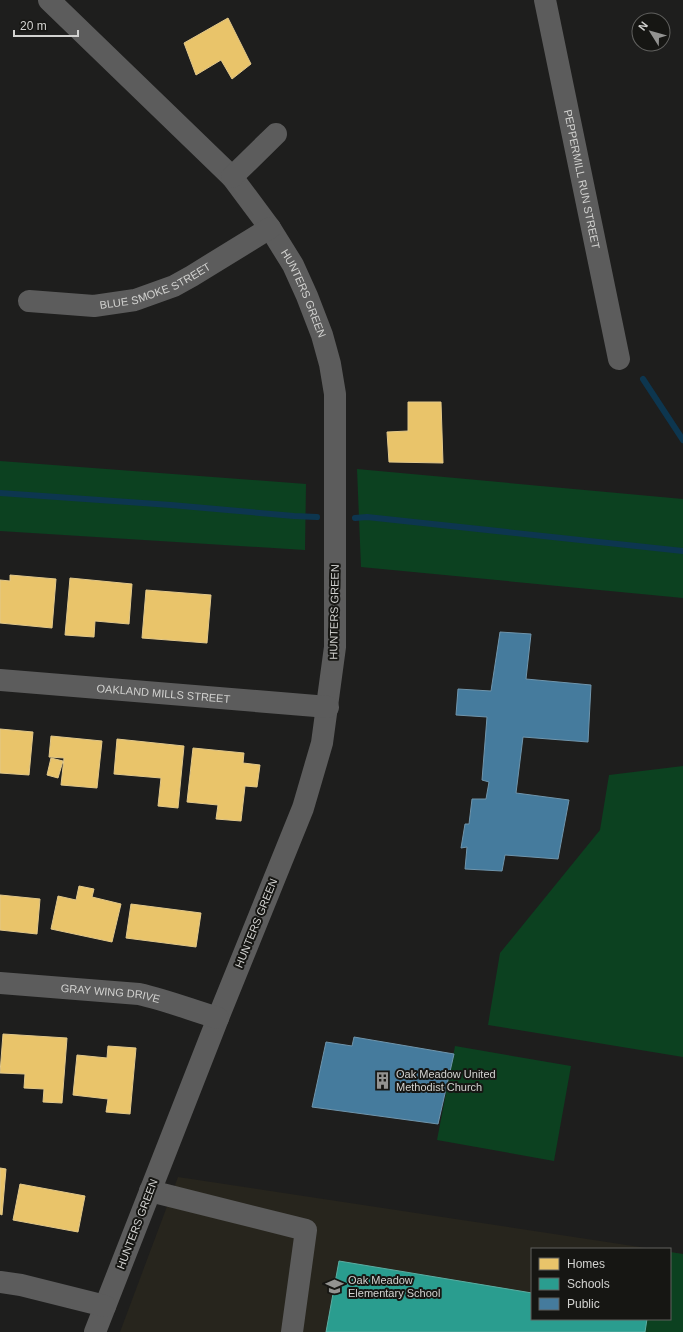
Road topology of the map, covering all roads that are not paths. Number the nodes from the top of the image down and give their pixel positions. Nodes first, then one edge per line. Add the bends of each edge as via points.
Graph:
1 (49, 0) edge
2 (545, 0) edge
3 (276, 134) dead end
4 (232, 177) junction
5 (270, 228) junction
6 (29, 301) dead end
7 (619, 358) dead end
8 (0, 680) edge
9 (328, 707) junction
10 (0, 983) edge
11 (218, 1018) junction
12 (150, 1191) junction
13 (0, 1282) edge
14 (105, 1306) junction
15 (95, 1332) edge
16 (292, 1332) edge

1 - 4 street, HUNTERS GREEN
2 - 7 street, PEPPERMILL RUN STREET
3 - 4 street
4 - 5 street, HUNTERS GREEN
5 - 6 street, BLUE SMOKE STREET via 174,286 135,300 94,306
5 - 9 street, HUNTERS GREEN via 293,265 322,335 330,364 334,394 335,647
8 - 9 street, OAKLAND MILLS STREET
9 - 11 street, HUNTERS GREEN via 322,743 303,808
10 - 11 street, GRAY WING DRIVE via 139,994
11 - 12 street, HUNTERS GREEN
12 - 14 street, HUNTERS GREEN
12 - 16 street via 306,1230
13 - 14 street
14 - 15 street, HUNTERS GREEN

